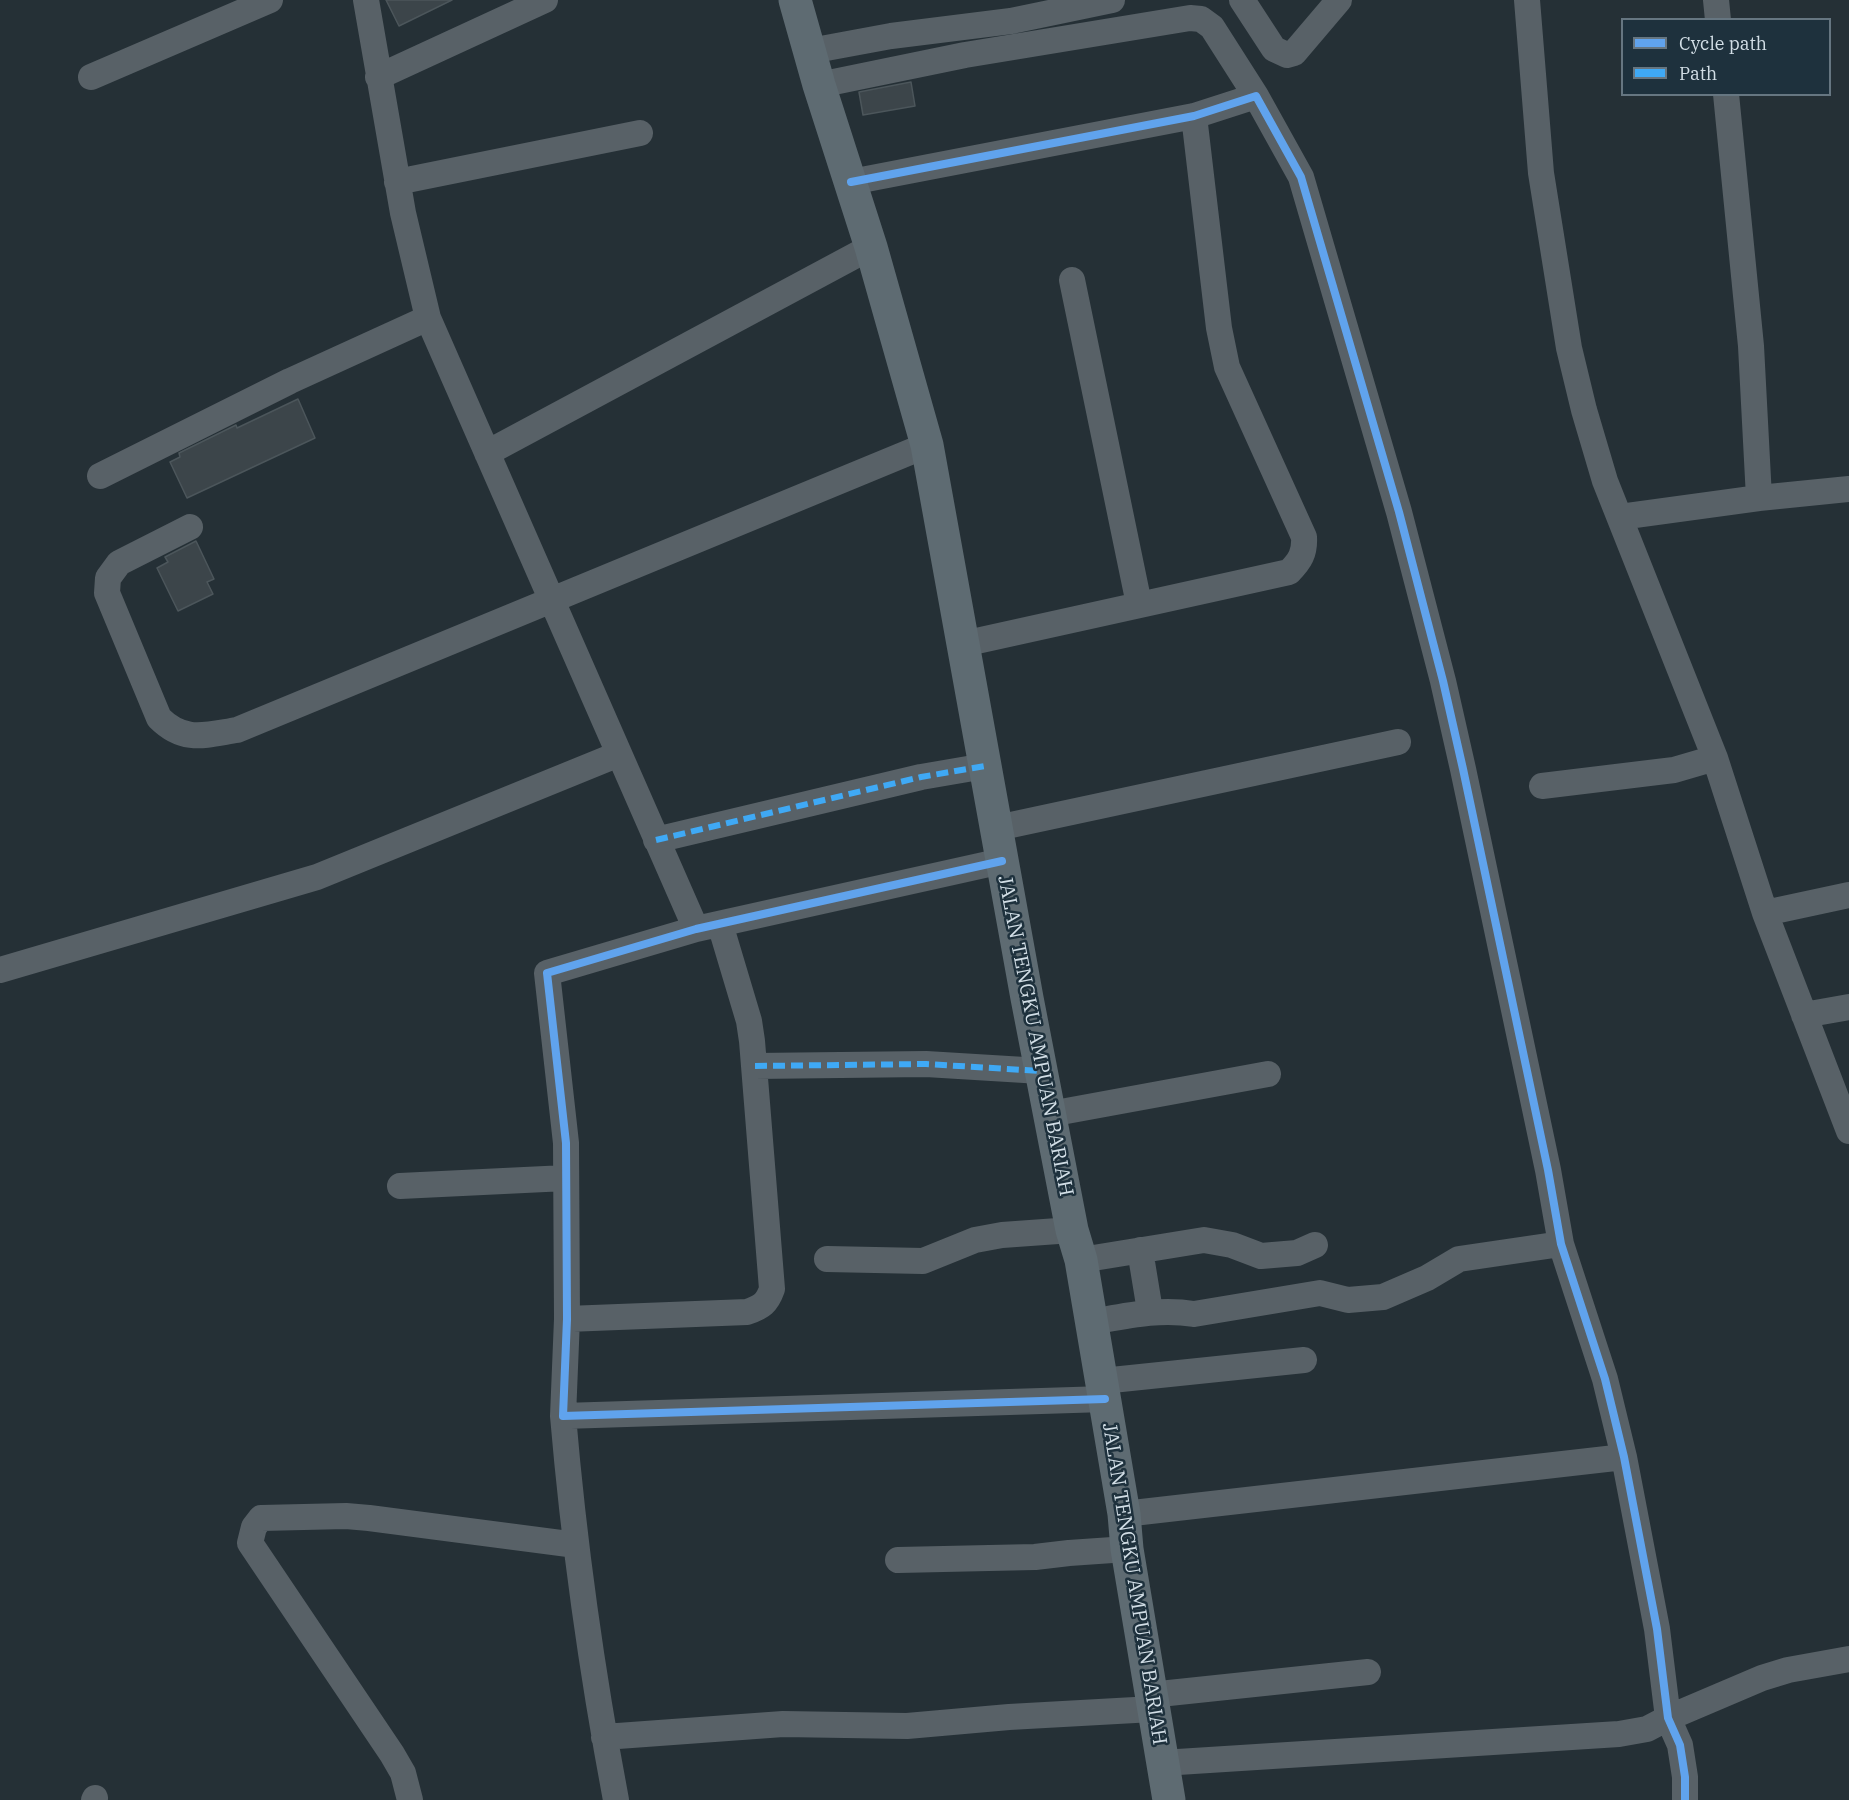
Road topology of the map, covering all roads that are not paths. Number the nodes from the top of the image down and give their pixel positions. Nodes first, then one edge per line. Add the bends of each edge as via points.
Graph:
1 (270, 0) edge
2 (366, 0) edge
3 (545, 0) edge
4 (795, 0) edge
5 (1111, 0) edge
6 (1242, 0) edge
7 (1339, 0) edge
8 (1527, 0) edge
9 (1716, 0) edge
10 (1718, 18) edge
11 (1103, 32) junction
12 (810, 51) junction
13 (91, 77) dead end
14 (378, 77) junction
15 (819, 85) junction
16 (1256, 96) junction
17 (1726, 96) edge
18 (1194, 116) junction
19 (640, 133) dead end
20 (398, 182) junction
21 (851, 182) junction
22 (871, 247) junction
23 (1072, 280) dead end
24 (428, 318) junction
25 (927, 445) junction
26 (487, 453) junction
27 (100, 476) dead end
28 (1849, 489) edge
29 (1759, 498) junction
30 (1620, 516) junction
31 (190, 527) dead end
32 (552, 600) junction
33 (1139, 604) junction
34 (963, 644) junction
35 (1398, 742) dead end
36 (619, 754) junction
37 (1715, 758) junction
38 (986, 766) junction
39 (1542, 786) dead end
40 (997, 828) junction
41 (656, 840) junction
42 (1002, 861) junction
43 (1849, 895) edge
44 (1765, 913) junction
45 (708, 926) junction
46 (0, 969) edge
47 (1849, 1007) edge
48 (1804, 1015) junction
49 (755, 1066) junction
50 (1041, 1071) junction
51 (1268, 1074) dead end
52 (1050, 1114) junction
53 (1849, 1131) edge
54 (566, 1178) junction
55 (400, 1186) dead end
56 (1562, 1244) junction
57 (1076, 1245) junction
58 (1315, 1245) dead end
59 (1140, 1250) junction
60 (827, 1259) dead end
61 (1150, 1311) junction
62 (567, 1319) junction
63 (1092, 1322) junction
64 (1304, 1360) dead end
65 (1103, 1390) junction
66 (563, 1416) junction
67 (1624, 1457) junction
68 (1124, 1514) junction
69 (576, 1545) junction
70 (1127, 1549) junction
71 (898, 1560) dead end
72 (1849, 1659) edge
73 (1368, 1672) dead end
74 (1152, 1702) junction
75 (1668, 1718) junction
76 (604, 1737) junction
77 (1162, 1763) junction
78 (410, 1800) edge
79 (616, 1800) edge
80 (1169, 1800) edge
81 (1685, 1800) edge

1 - 13 street
2 - 14 street
3 - 14 street
4 - 12 main road, JALAN TENGKU AMPUAN BARIAH
5 - 11 street
5 - 12 street via 1011,21
6 - 7 street via 1274,49 1287,55 1294,53
8 - 30 street via 1541,173 1569,348 1605,481
9 - 10 street
11 - 15 street
11 - 16 street via 1201,19 1212,27
12 - 15 main road, JALAN TENGKU AMPUAN BARIAH
14 - 20 street
15 - 21 main road, JALAN TENGKU AMPUAN BARIAH
16 - 18 street
16 - 56 street via 1301,177 1402,524 1463,769
17 - 29 street via 1751,346
18 - 21 street
18 - 33 street via 1227,367 1304,537 1304,552 1289,572
19 - 20 street
20 - 24 street
21 - 22 main road, JALAN TENGKU AMPUAN BARIAH
22 - 25 main road, JALAN TENGKU AMPUAN BARIAH
22 - 26 street
23 - 33 street
24 - 26 street
24 - 27 street via 290,381
25 - 32 street
25 - 34 main road, JALAN TENGKU AMPUAN BARIAH
26 - 32 street
28 - 29 street
29 - 30 street
30 - 37 street
31 - 32 street via 119,563 108,578 107,593 159,718 171,730 194,736 237,730
32 - 36 street
33 - 34 street
34 - 38 main road, JALAN TENGKU AMPUAN BARIAH
35 - 40 street
36 - 41 street
36 - 46 street via 317,877
37 - 39 street via 1674,770
37 - 44 street
38 - 40 main road, JALAN TENGKU AMPUAN BARIAH
38 - 41 street via 921,777
40 - 42 main road, JALAN TENGKU AMPUAN BARIAH
41 - 45 street
42 - 45 street
42 - 50 main road, JALAN TENGKU AMPUAN BARIAH
43 - 44 street
44 - 48 street
45 - 49 street via 749,1021
45 - 54 street via 546,973 564,1120
47 - 48 street
48 - 53 street
49 - 50 street via 926,1064
49 - 62 street via 772,1289 767,1302 747,1312
50 - 52 main road, JALAN TENGKU AMPUAN BARIAH
51 - 52 street
52 - 57 main road, JALAN TENGKU AMPUAN BARIAH
54 - 55 street
54 - 62 street
56 - 61 street via 1459,1259 1383,1297 1348,1300 1320,1293 1194,1314
56 - 67 street via 1605,1379
57 - 59 street
57 - 60 street via 1002,1235 975,1240 923,1261
57 - 63 main road, JALAN TENGKU AMPUAN BARIAH
58 - 59 street via 1297,1253 1262,1256 1204,1240
59 - 61 street
61 - 63 street
62 - 66 street
63 - 65 main road, JALAN TENGKU AMPUAN BARIAH
64 - 65 street
65 - 66 street
65 - 68 main road, JALAN TENGKU AMPUAN BARIAH
66 - 69 street
67 - 68 street
67 - 75 street via 1657,1629
68 - 70 main road, JALAN TENGKU AMPUAN BARIAH
69 - 76 street
69 - 78 street via 346,1516 261,1518 254,1527 250,1543 392,1754 403,1773
70 - 71 street via 1035,1557
70 - 74 main road, JALAN TENGKU AMPUAN BARIAH
72 - 75 street via 1762,1678
73 - 74 street
74 - 76 street via 907,1726 783,1724
74 - 77 main road, JALAN TENGKU AMPUAN BARIAH
75 - 77 street via 1647,1729 1619,1734
75 - 81 street via 1680,1745
76 - 79 street
77 - 80 main road, JALAN TENGKU AMPUAN BARIAH

